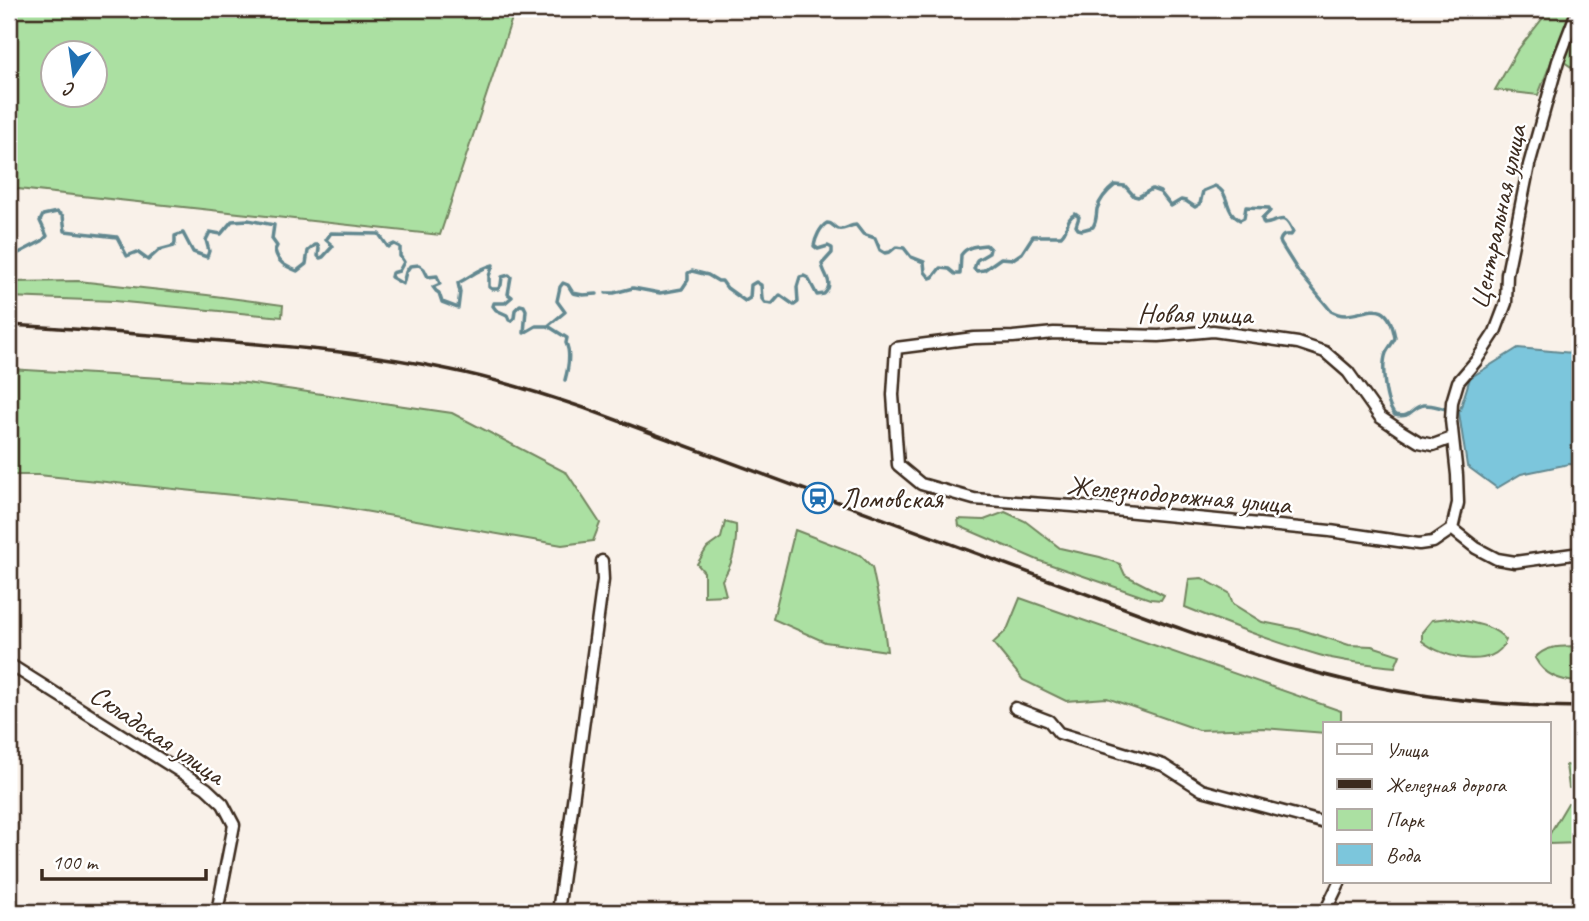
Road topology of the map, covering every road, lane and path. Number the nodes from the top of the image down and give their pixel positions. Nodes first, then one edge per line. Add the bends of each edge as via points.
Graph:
1 (1578, 9) edge
2 (1452, 438) junction
3 (921, 484) joint
4 (1452, 529) junction
5 (1580, 553) edge
6 (602, 561) dead end
7 (9, 664) edge
8 (1016, 708) dead end
9 (1323, 822) edge
10 (1339, 883) edge
11 (217, 912) edge
12 (558, 912) edge
13 (1325, 912) edge

1 - 2 street, Центральная улица via 1529,165 1507,274 1506,303 1496,332 1458,382 1452,402
2 - 3 street, Новая улица via 1433,445 1401,431 1380,417 1348,372 1325,352 1298,343 1213,331 974,338 896,348 893,395 898,465
2 - 4 street, Центральная улица via 1458,503
3 - 4 street, Железнодорожная улица via 974,499 1330,531 1419,544 1433,542
4 - 5 street via 1497,559 1515,562
6 - 12 street
7 - 11 street, Складская улица via 206,788 223,804 234,825
8 - 9 street via 1049,721 1059,733 1163,765 1202,790
10 - 13 street

